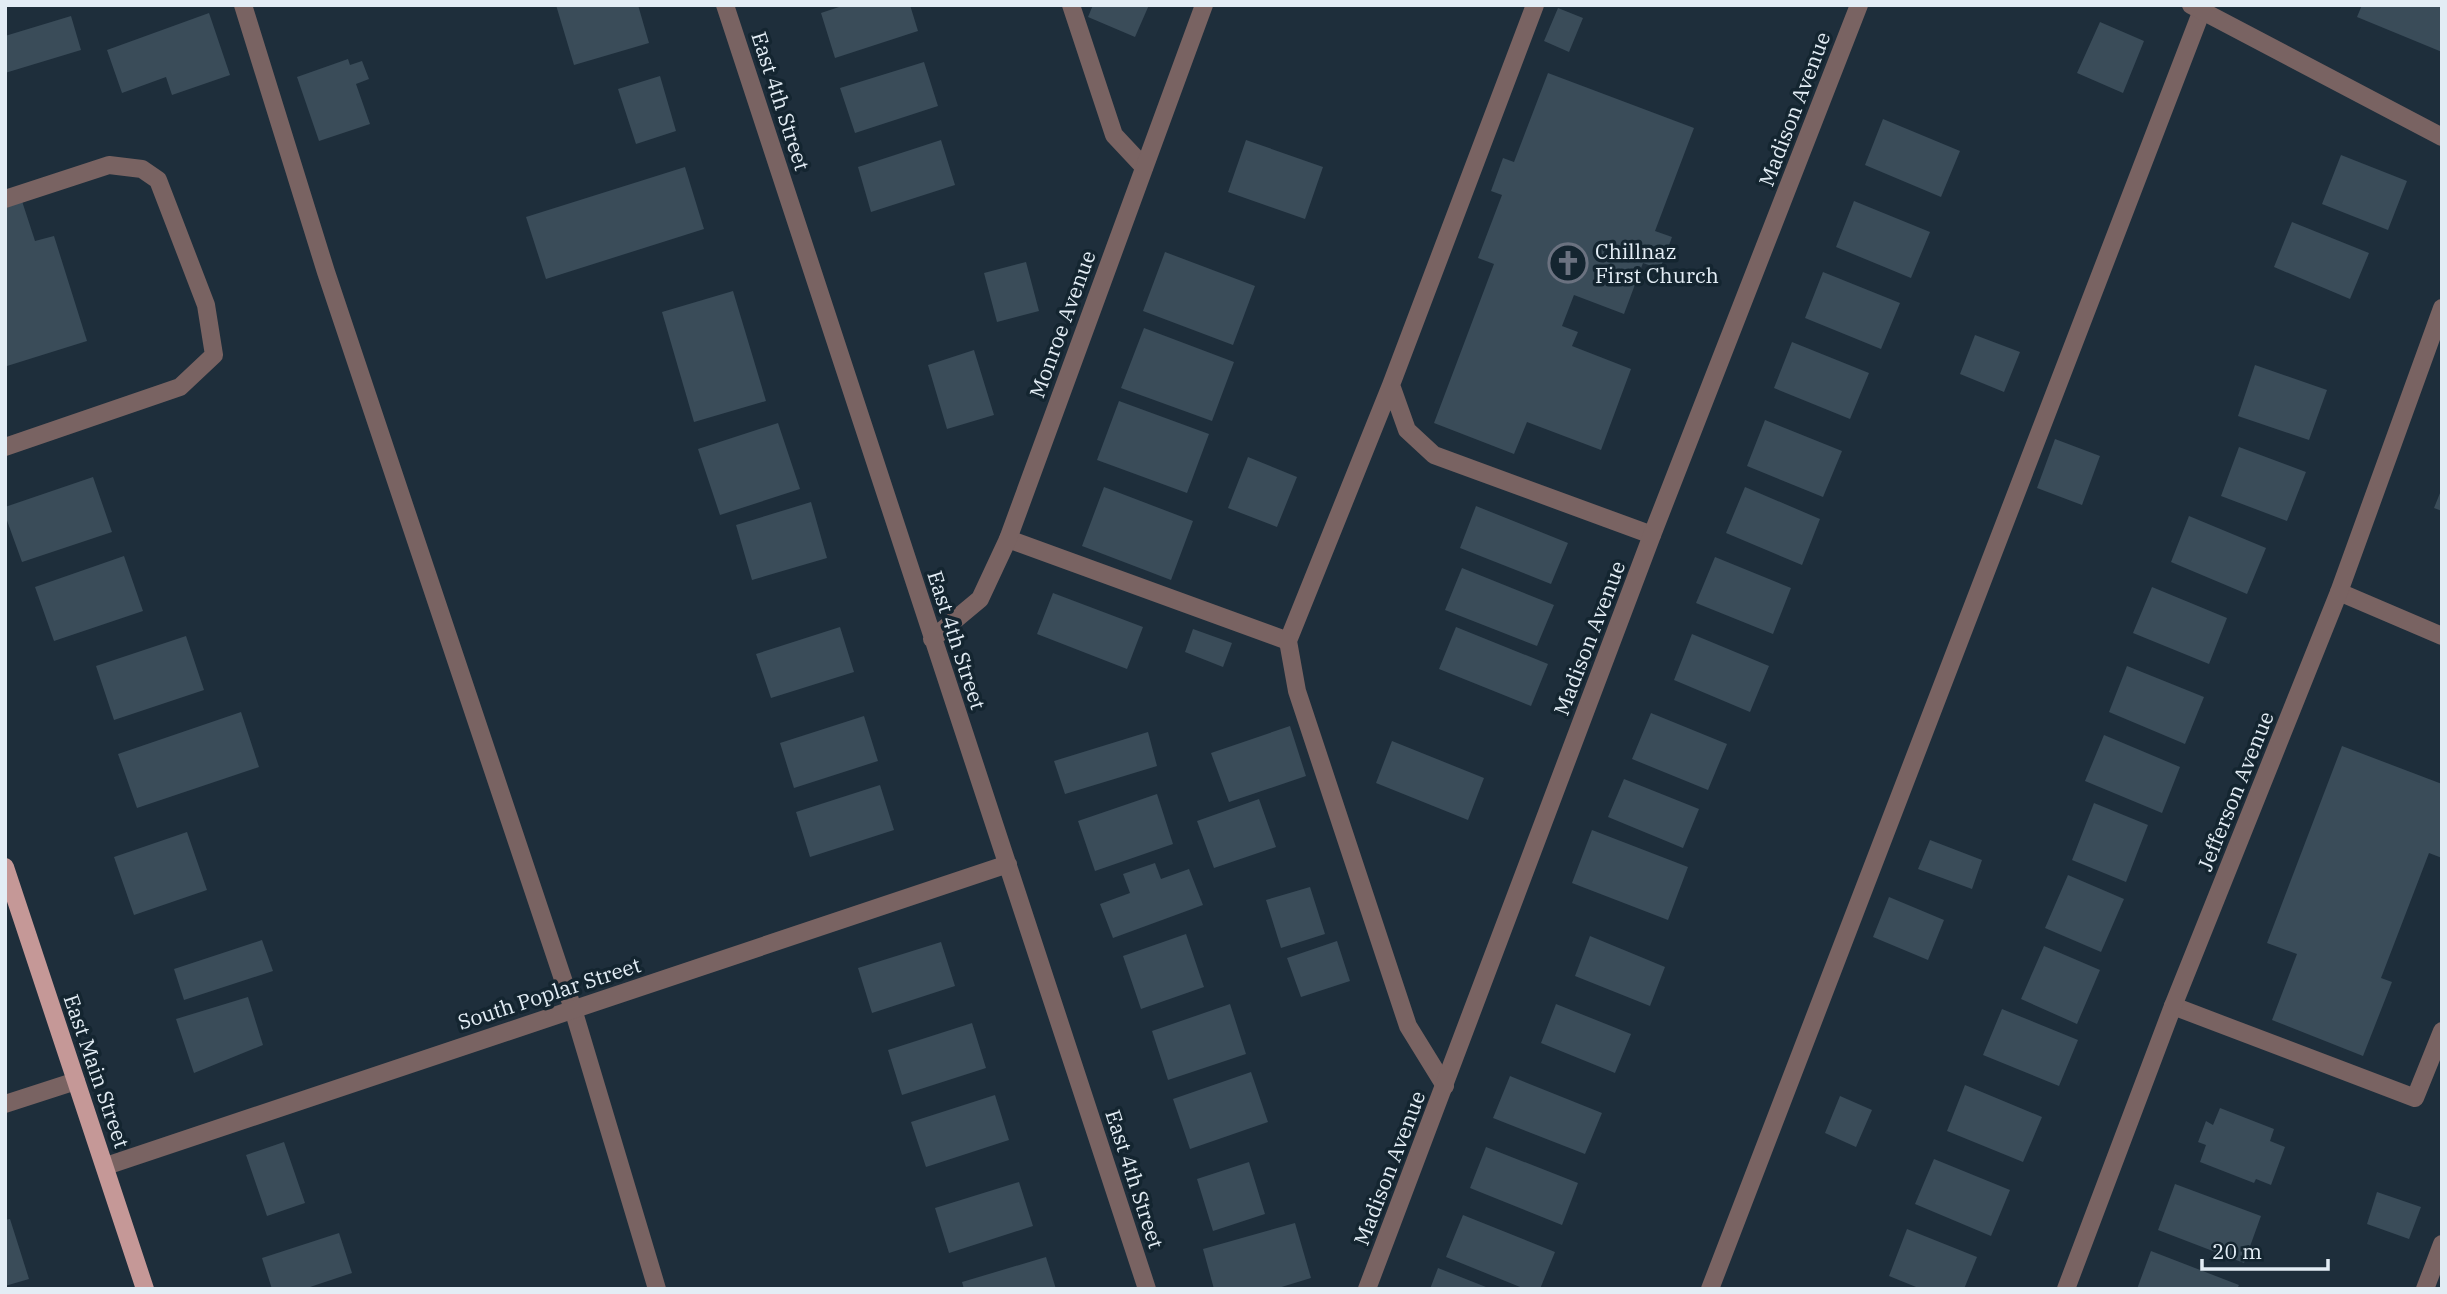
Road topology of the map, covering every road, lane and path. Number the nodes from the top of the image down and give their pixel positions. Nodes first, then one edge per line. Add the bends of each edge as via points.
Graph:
1 (243, 5) edge
2 (725, 5) edge
3 (1071, 5) edge
4 (1204, 5) edge
5 (1535, 5) edge
6 (1859, 5) edge
7 (2199, 7) edge
8 (2442, 137) edge
9 (1144, 166) junction
10 (5, 199) edge
11 (2442, 308) edge
12 (1391, 385) junction
13 (5, 447) edge
14 (1652, 535) junction
15 (1008, 539) junction
16 (2339, 592) junction
17 (2442, 636) edge
18 (932, 639) junction
19 (1288, 641) junction
20 (1008, 864) junction
21 (5, 867) edge
22 (2174, 1006) junction
23 (573, 1009) junction
24 (2442, 1031) edge
25 (76, 1081) junction
26 (1445, 1086) junction
27 (5, 1104) edge
28 (106, 1166) junction
29 (2442, 1244) edge
30 (145, 1289) edge
31 (657, 1289) edge
32 (1147, 1289) edge
33 (1367, 1289) edge
34 (1710, 1289) edge
35 (2066, 1289) edge
36 (2425, 1289) edge

1 - 23 street via 326,272
2 - 18 street, East 4th Street
3 - 9 street via 1114,135
4 - 9 street, Monroe Avenue
5 - 12 street
6 - 14 street, Madison Avenue
7 - 8 street
7 - 34 street
9 - 15 street, Monroe Avenue
10 - 13 street via 109,165 142,169 158,180 206,304 214,355 180,387
11 - 16 street, Jefferson Avenue
12 - 14 street via 1407,430 1434,455
12 - 19 street
14 - 26 street, Madison Avenue
15 - 18 street, Monroe Avenue via 980,599
15 - 19 street
16 - 17 street
16 - 22 street, Jefferson Avenue
18 - 20 street, East 4th Street
19 - 26 street via 1297,691 1408,1026
20 - 23 street, South Poplar Street
20 - 32 street, East 4th Street
21 - 25 main road, East Main Street
22 - 24 street via 2415,1098
22 - 35 street, Jefferson Avenue
23 - 28 street, South Poplar Street
23 - 31 street
25 - 27 street
25 - 28 main road, East Main Street
26 - 33 street, Madison Avenue
28 - 30 main road, East Main Street
29 - 36 street

